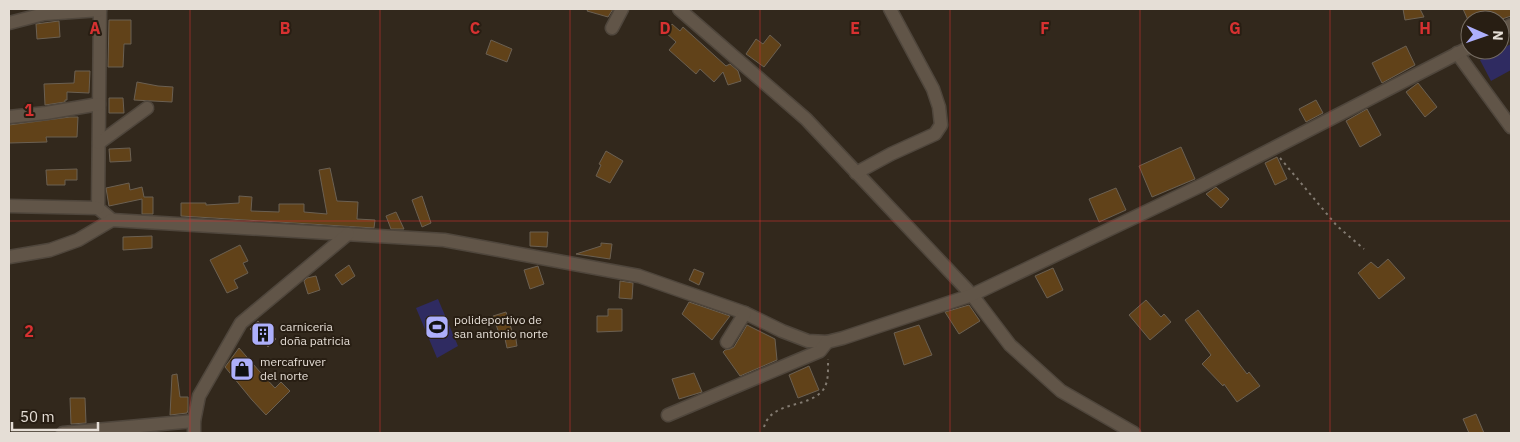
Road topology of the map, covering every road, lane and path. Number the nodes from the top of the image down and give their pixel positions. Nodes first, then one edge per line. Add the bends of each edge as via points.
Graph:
1 (622, 9) edge
2 (679, 9) edge
3 (890, 9) edge
4 (100, 10) edge
5 (9, 23) edge
6 (612, 28) dead end
7 (1460, 51) edge
8 (1457, 53) junction
9 (100, 104) junction
10 (147, 108) dead end
11 (9, 117) edge
12 (1511, 127) edge
13 (99, 143) junction
14 (1272, 149) junction
15 (856, 173) junction
16 (9, 206) edge
17 (98, 208) junction
18 (112, 220) junction
19 (348, 234) junction
20 (1364, 249) dead end
21 (9, 257) edge
22 (972, 295) junction
23 (745, 313) junction
24 (727, 342) dead end
25 (827, 342) junction
26 (668, 415) dead end
27 (194, 427) edge
28 (764, 427) dead end
29 (62, 433) edge
30 (1134, 433) edge

1 - 6 street
2 - 15 street via 806,119
3 - 15 street via 933,89 941,125 935,134
4 - 5 street via 44,14
4 - 9 street
7 - 8 street
8 - 12 street
8 - 14 street
9 - 11 street
9 - 13 street
10 - 13 street
13 - 17 street
14 - 20 path via 1337,226
14 - 22 street
15 - 22 street
16 - 17 street
17 - 18 street
18 - 19 street
18 - 21 street via 78,240 50,250
19 - 23 street via 444,240 639,276
19 - 27 street via 241,323 199,396
22 - 25 street
22 - 30 street via 1010,345 1061,391
23 - 24 street
23 - 25 street via 799,338
25 - 26 street via 820,352
25 - 28 path via 828,378 823,390 811,399 772,414
27 - 29 street

